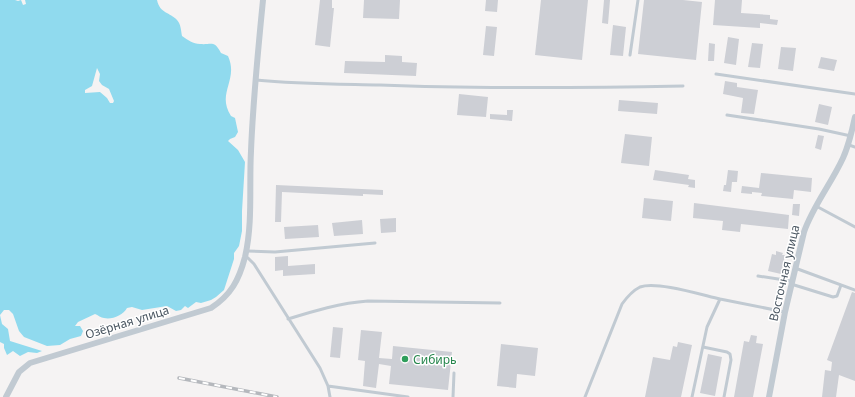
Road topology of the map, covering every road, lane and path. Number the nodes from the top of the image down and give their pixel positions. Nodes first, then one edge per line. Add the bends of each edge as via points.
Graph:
1 (263, 0) edge
2 (638, 0) edge
3 (630, 55) dead end
4 (716, 74) dead end
5 (256, 80) junction
6 (683, 86) dead end
7 (855, 94) edge
8 (727, 115) dead end
9 (855, 117) edge
10 (851, 136) junction
11 (852, 146) edge
12 (816, 206) junction
13 (855, 227) edge
14 (374, 243) dead end
15 (245, 254) junction
16 (795, 268) junction
17 (758, 276) dead end
18 (792, 283) junction
19 (841, 285) junction
20 (855, 290) edge
21 (720, 299) junction
22 (500, 303) dead end
23 (785, 312) junction
24 (288, 319) junction
25 (703, 347) junction
26 (454, 373) dead end
27 (328, 386) junction
28 (6, 397) edge
29 (330, 397) edge
30 (408, 397) edge
31 (453, 397) edge
32 (584, 397) edge
33 (692, 397) edge
34 (724, 397) edge
35 (769, 397) edge

1 - 5 street, Озёрная улица
2 - 3 lane
4 - 7 lane
5 - 6 lane via 445,88
5 - 15 street, Озёрная улица
8 - 10 lane
9 - 10 street, Восточная улица
10 - 11 street, Восточная улица
11 - 12 street, Восточная улица
12 - 13 lane
12 - 16 street, Восточная улица via 808,220
14 - 15 lane
15 - 24 lane
15 - 28 street, Озёрная улица via 234,286 228,295 211,308 30,363 19,372
16 - 18 street, Восточная улица
16 - 19 lane
17 - 18 lane
18 - 19 lane via 833,297 837,296
18 - 23 street, Восточная улица
19 - 20 lane
21 - 23 lane
21 - 25 lane via 710,318
21 - 32 lane via 656,286 640,287 632,292 622,304
22 - 24 lane via 353,302
23 - 35 street, Восточная улица
24 - 27 lane via 320,368
25 - 33 lane
25 - 34 lane via 727,352 731,357
26 - 31 lane
27 - 29 lane
27 - 30 lane

